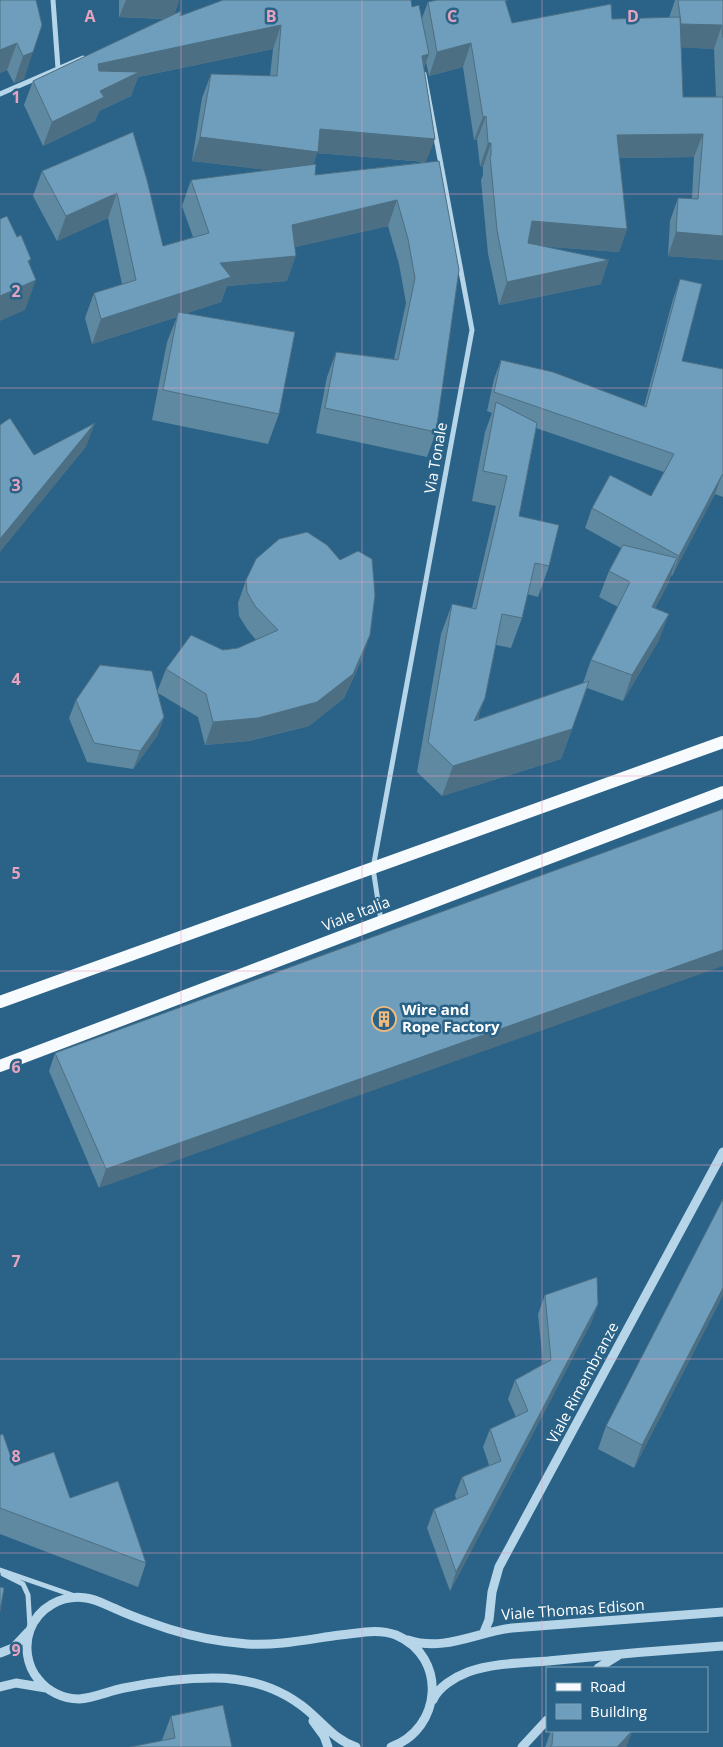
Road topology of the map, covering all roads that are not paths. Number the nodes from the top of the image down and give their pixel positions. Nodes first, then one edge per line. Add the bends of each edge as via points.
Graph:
1 (53, 0) edge
2 (91, 55) edge
3 (58, 68) junction
4 (423, 68) edge
5 (0, 94) edge
6 (723, 742) edge
7 (723, 792) edge
8 (374, 868) junction
9 (381, 922) junction
10 (0, 1002) edge
11 (0, 1066) edge
12 (723, 1152) edge
13 (0, 1572) edge
14 (78, 1597) junction
15 (723, 1612) edge
16 (30, 1630) junction
17 (484, 1632) junction
18 (399, 1636) junction
19 (723, 1646) edge
20 (0, 1653) edge
21 (622, 1653) junction
22 (600, 1667) edge
23 (0, 1688) edge
24 (46, 1688) junction
25 (303, 1706) junction
26 (429, 1712) junction
27 (546, 1721) edge
28 (395, 1746) edge
29 (328, 1747) edge
30 (356, 1747) edge
31 (522, 1747) edge

1 - 3 street
2 - 3 street
3 - 5 street
4 - 8 street, Via Tonale via 472,330
6 - 8 main road
7 - 9 main road, Viale Italia
8 - 9 street, Via Tonale
8 - 10 main road
9 - 11 main road, Viale Italia
12 - 17 street, Viale Rimembranze via 499,1567
13 - 14 street
13 - 16 street via 22,1584 28,1596
14 - 16 street via 46,1607
14 - 18 street, Viale Thomas Edison via 171,1630 222,1641 274,1644 377,1630
15 - 17 street, Viale Thomas Edison
16 - 20 street via 20,1643
16 - 24 street via 28,1658
17 - 18 street, Viale Thomas Edison via 472,1638 432,1644
18 - 26 street via 416,1650 428,1668 433,1690
19 - 21 street
21 - 22 street
21 - 26 street via 470,1671 438,1692
23 - 24 street via 16,1683
24 - 25 street via 66,1698 78,1699 139,1685 215,1678 266,1686
25 - 29 street
25 - 30 street via 343,1742
26 - 28 street via 417,1731
27 - 31 street

